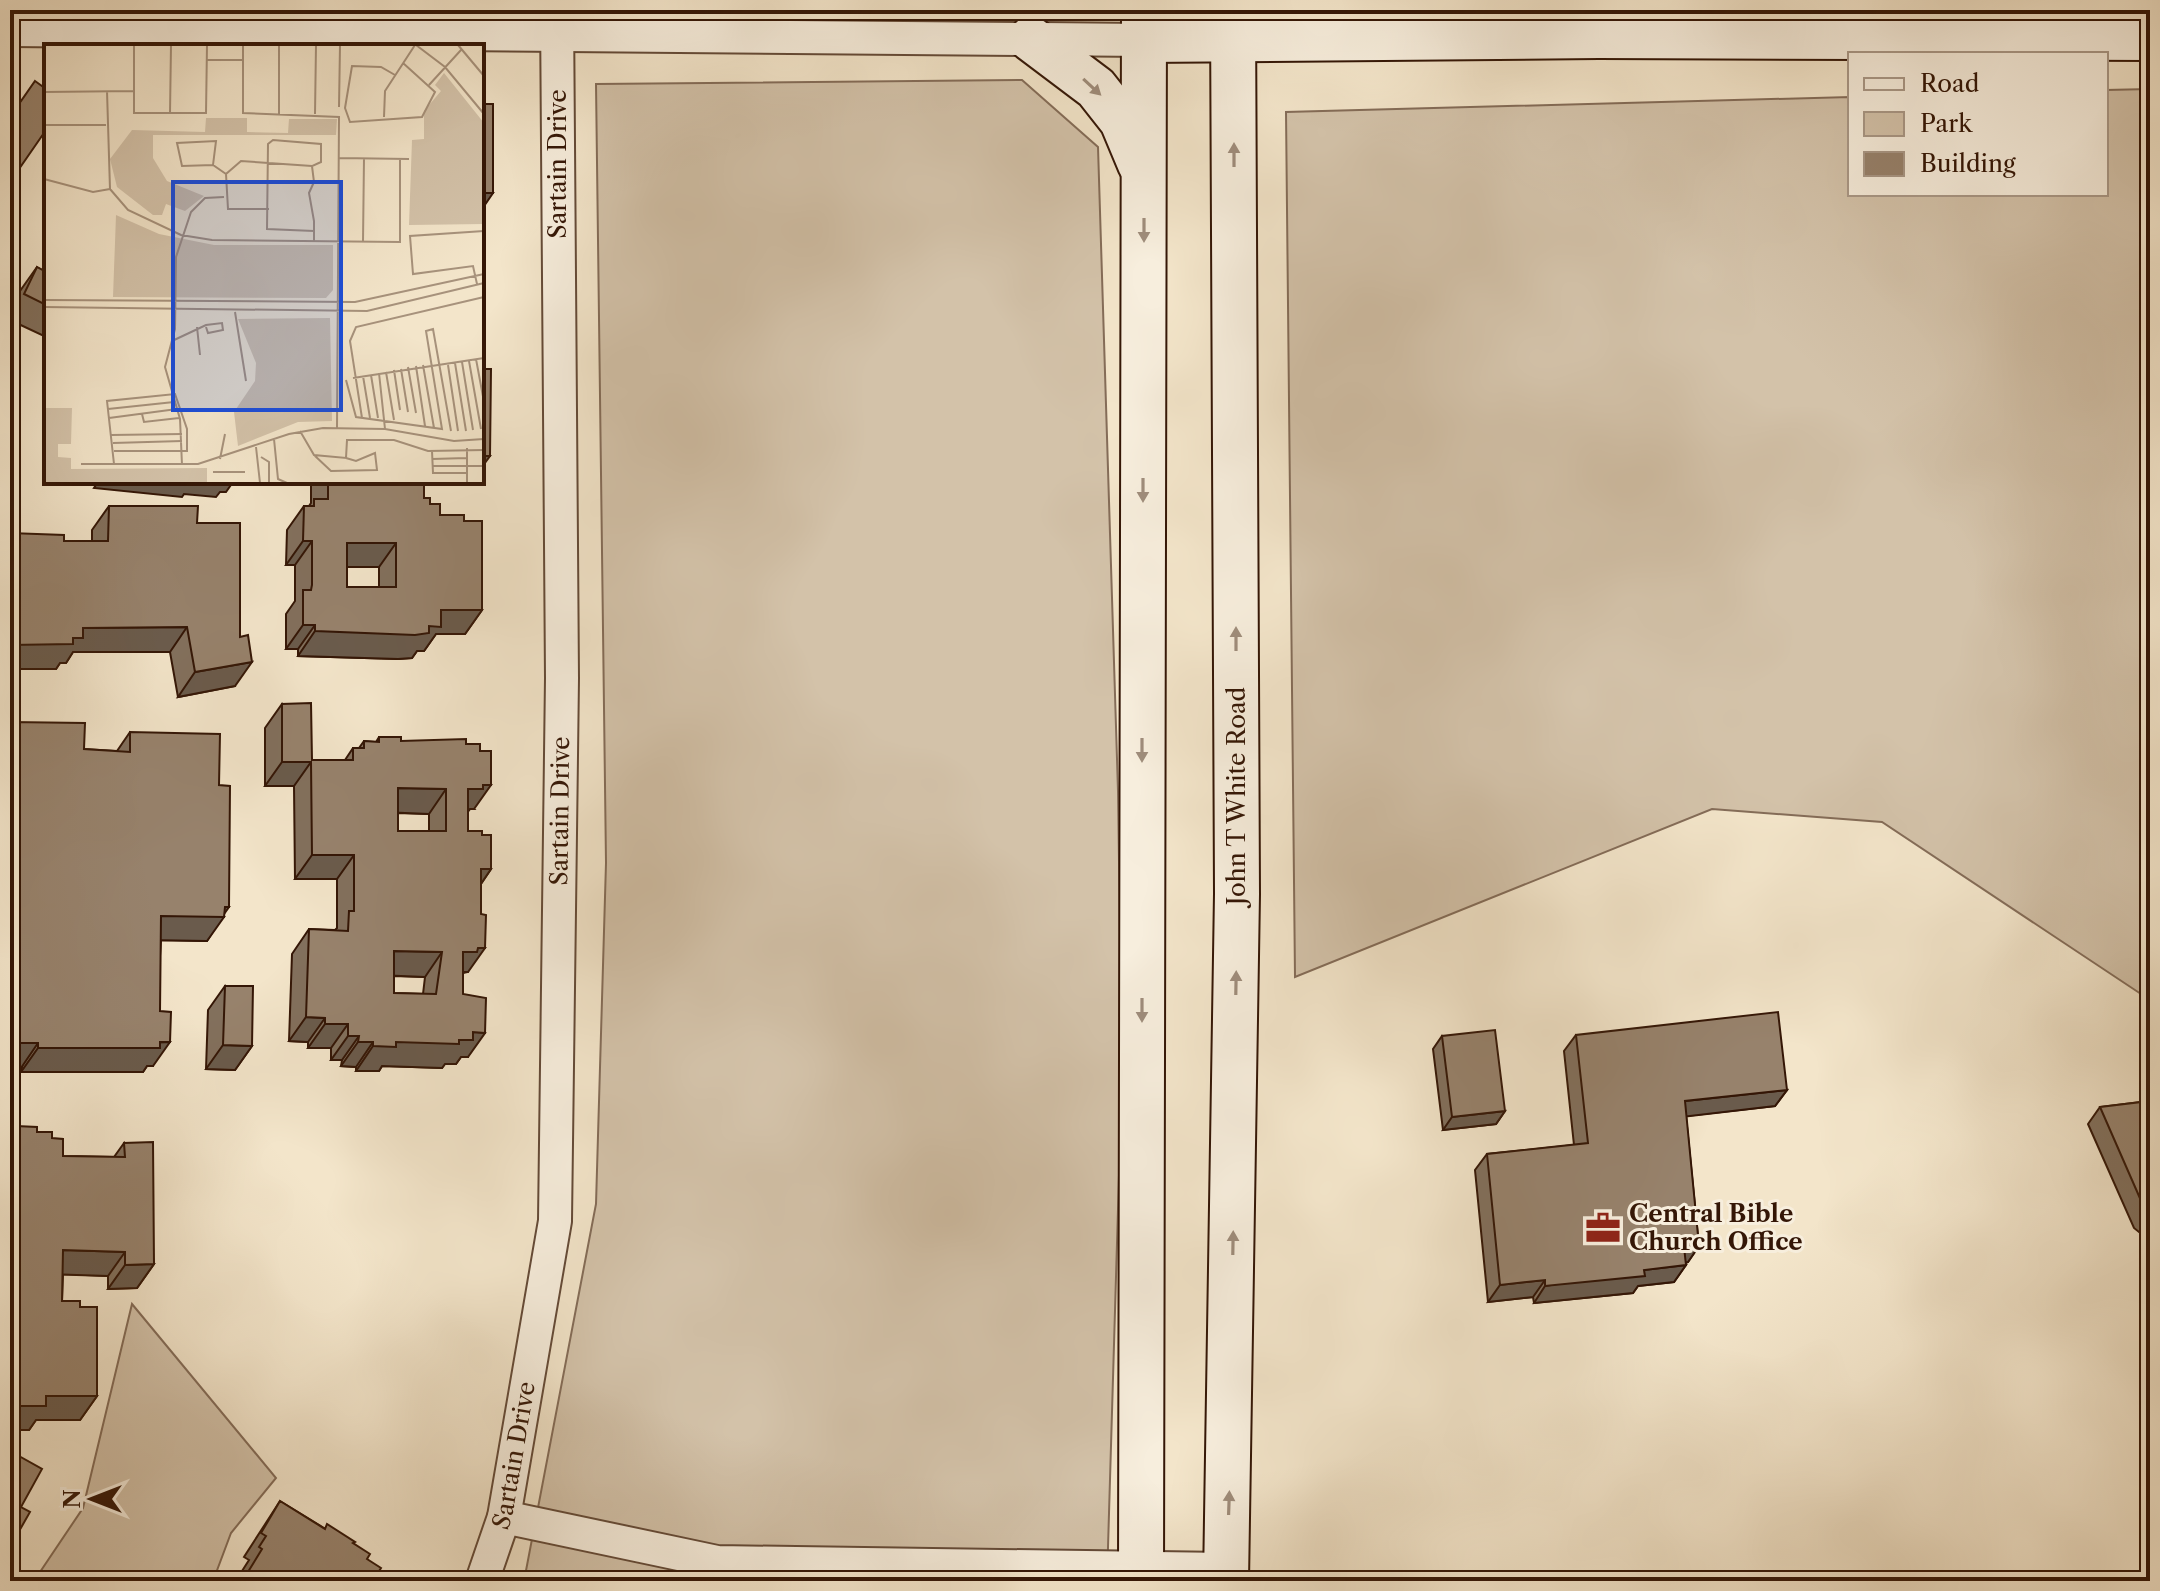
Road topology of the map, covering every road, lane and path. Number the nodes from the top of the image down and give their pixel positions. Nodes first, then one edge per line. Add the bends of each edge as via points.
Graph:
1 (557, 22) edge
2 (1144, 25) edge
3 (1233, 25) edge
4 (10, 30) edge
5 (2150, 38) edge
6 (1031, 39) junction
7 (1144, 171) junction
8 (504, 1517) junction
9 (1141, 1574) edge
10 (1226, 1575) edge
11 (482, 1581) edge

1 - 4 street
1 - 6 street
1 - 8 street, Sartain Drive via 562,678 555,1221
2 - 3 main road
2 - 6 street
2 - 7 main road
3 - 5 main road via 1599,36
10 -> 3 main road, John T White Road via 1237,894
6 -> 7 main road via 1096,88 1122,121
7 -> 9 main road
8 - 9 street via 717,1562
8 - 11 street, Sartain Drive
9 - 10 street

